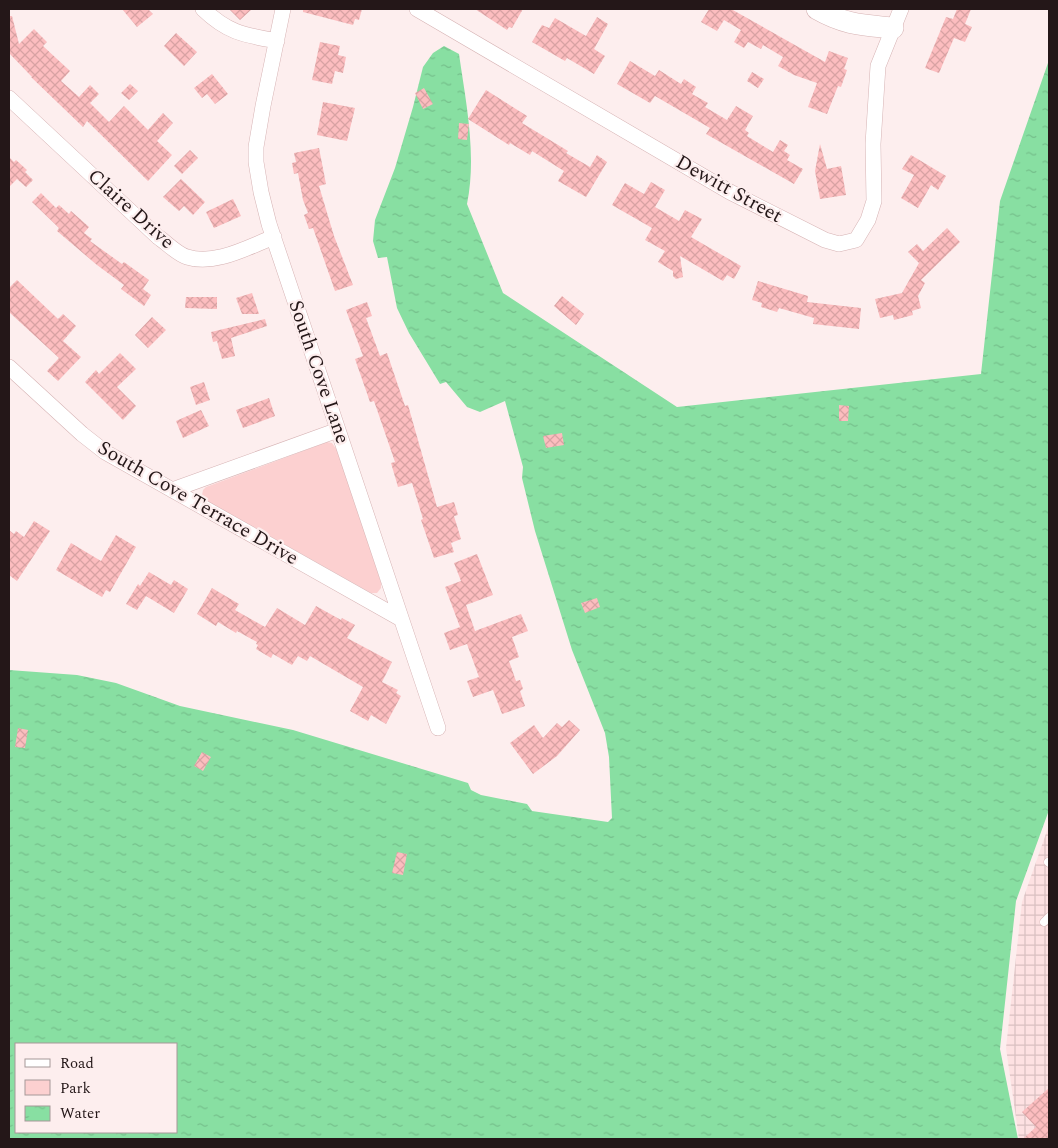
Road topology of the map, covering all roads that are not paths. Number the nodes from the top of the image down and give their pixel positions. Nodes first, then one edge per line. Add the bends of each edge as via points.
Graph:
1 (203, 9) edge
2 (283, 9) edge
3 (417, 9) edge
4 (817, 9) edge
5 (901, 9) edge
6 (893, 28) junction
7 (277, 41) junction
8 (9, 98) edge
9 (274, 237) junction
10 (9, 367) edge
11 (338, 430) junction
12 (172, 490) junction
13 (401, 619) junction
14 (438, 728) dead end

1 - 7 street via 233,31
2 - 7 street, South Cove Lane
3 - 6 street, Dewitt Street via 730,192 825,240 840,244 856,240 874,202 873,144 878,66
4 - 6 street via 848,23
5 - 6 street
7 - 9 street, South Cove Lane via 262,106 256,155 262,197
8 - 9 street, Claire Drive via 158,237 185,256 198,260 222,257
9 - 11 street, South Cove Lane
10 - 12 street, South Cove Terrace Drive via 97,446
11 - 12 street
11 - 13 street, South Cove Lane
12 - 13 street, South Cove Terrace Drive
13 - 14 street, South Cove Lane

